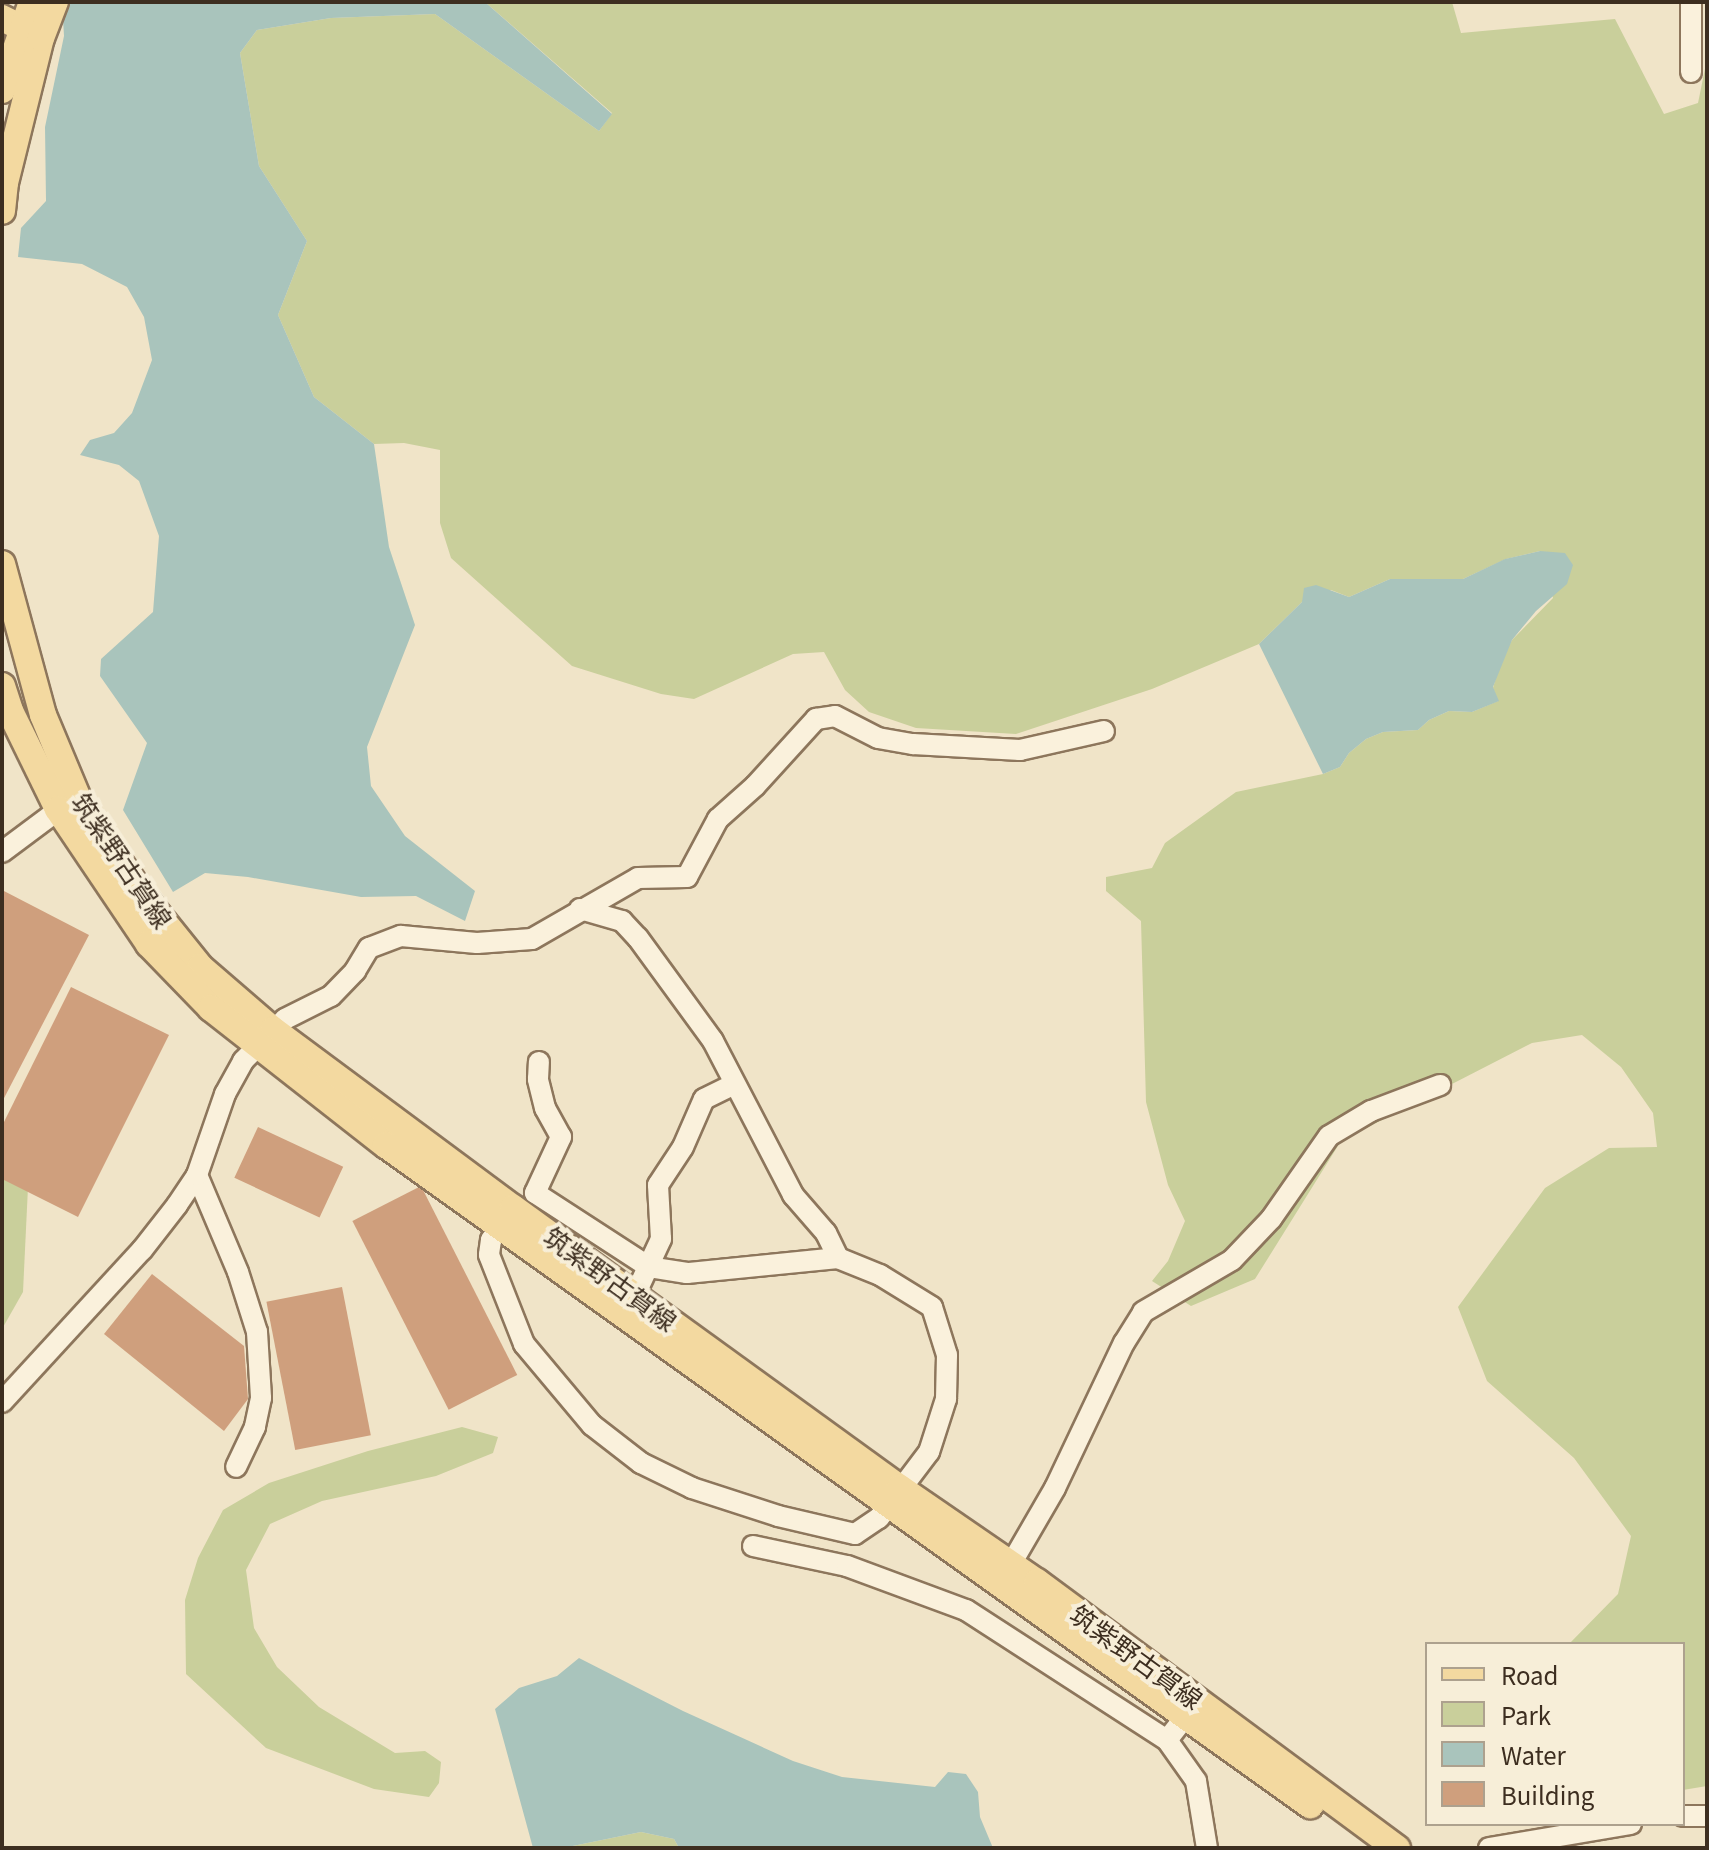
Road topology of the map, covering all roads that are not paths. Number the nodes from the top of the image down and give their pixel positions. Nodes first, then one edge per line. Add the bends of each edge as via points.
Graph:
1 (55, 2) edge
2 (1691, 2) edge
3 (23, 17) edge
4 (1691, 72) dead end
5 (2, 90) edge
6 (2, 211) edge
7 (2, 564) edge
8 (2, 686) edge
9 (1104, 731) dead end
10 (67, 803) junction
11 (2, 852) edge
12 (580, 909) junction
13 (265, 1038) junction
14 (539, 1062) dead end
15 (735, 1084) junction
16 (1440, 1085) dead end
17 (197, 1175) junction
18 (507, 1217) junction
19 (838, 1258) junction
20 (649, 1267) junction
21 (635, 1295) junction
22 (2, 1402) edge
23 (236, 1467) dead end
24 (895, 1495) junction
25 (753, 1546) dead end
26 (1011, 1564) junction
27 (1192, 1708) junction
28 (1167, 1740) junction
29 (1685, 1816) edge
30 (1707, 1816) edge
31 (1619, 1826) edge
32 (1207, 1848) edge
33 (1367, 1848) edge
34 (1397, 1848) edge
35 (1489, 1848) edge

1 - 3 main road
2 - 4 street
3 - 5 main road
3 - 6 main road
7 - 10 main road, 筑紫野古賀線
8 - 10 main road, 筑紫野古賀線 via 10,711
9 - 12 street via 1020,750 913,744 878,738 835,716 816,719 718,819 687,877 638,878
10 - 11 street
10 - 13 main road, 筑紫野古賀線 via 149,944 211,1008
12 - 13 street via 532,939 477,943 401,936 369,948 331,996 285,1019
12 - 15 street via 622,921 638,938 713,1041
13 - 17 street via 243,1061 225,1094
13 - 18 main road, 筑紫野古賀線
14 - 20 street via 545,1108 561,1137 535,1193
15 - 19 street via 793,1195 826,1233
15 - 20 street via 704,1099 683,1147 658,1185 661,1239
16 - 26 street via 1371,1111 1329,1136 1271,1219 1232,1260 1143,1312
17 - 22 street via 142,1250
17 - 23 street via 257,1332 261,1398 255,1427
18 - 21 main road, 筑紫野古賀線
18 - 24 main road, 筑紫野古賀線
18 - 24 street via 491,1240 489,1255 524,1344 592,1425 641,1463 692,1488 855,1534 879,1518
19 - 20 street via 687,1273
19 - 24 street via 880,1275 932,1307 947,1355 946,1399 929,1452
20 - 21 street
21 - 24 main road, 筑紫野古賀線
24 - 26 main road, 筑紫野古賀線
24 - 27 main road, 筑紫野古賀線
25 - 28 street via 847,1566 966,1610
26 - 27 main road, 筑紫野古賀線
27 - 28 street
27 - 33 main road, 筑紫野古賀線
27 - 34 main road, 筑紫野古賀線
28 - 32 street via 1196,1781
29 - 30 street
31 - 35 street

